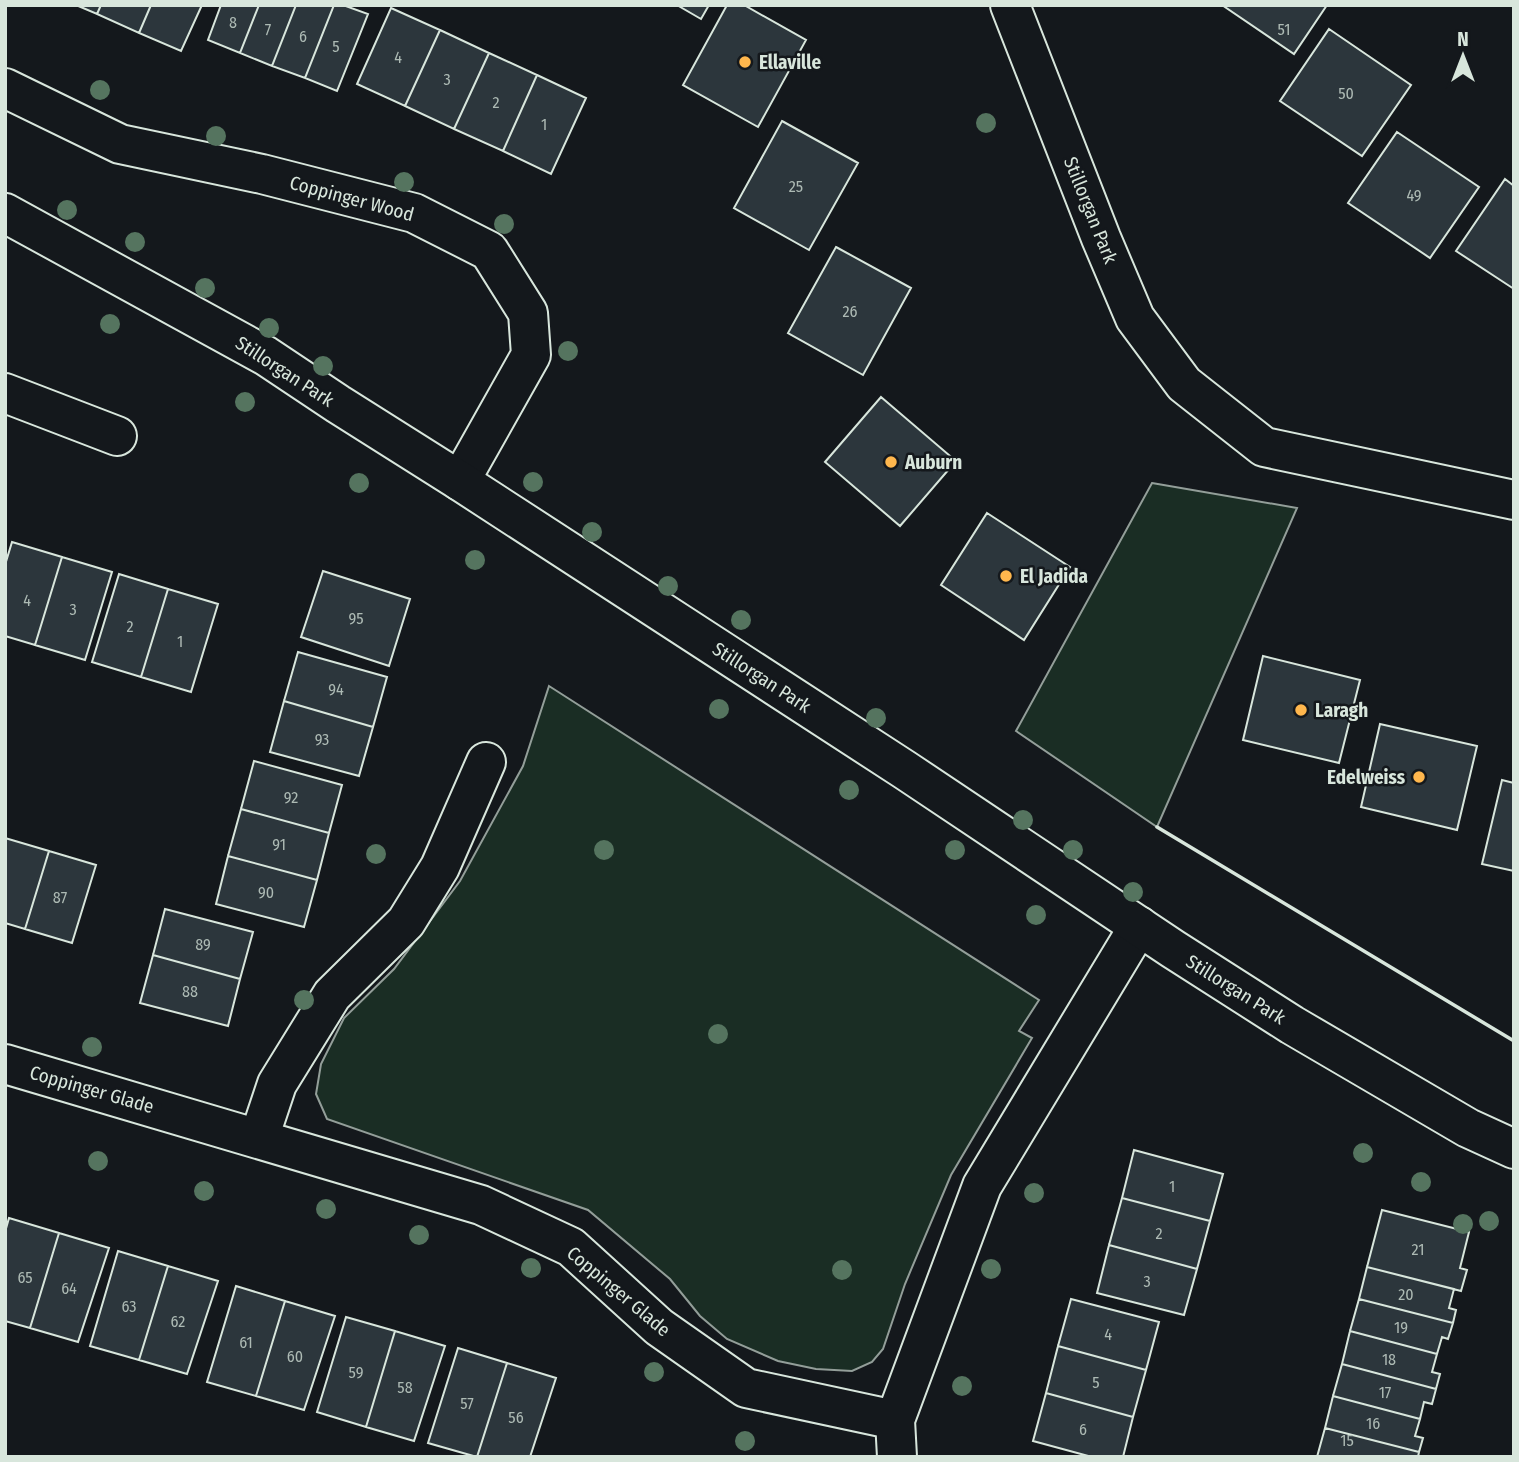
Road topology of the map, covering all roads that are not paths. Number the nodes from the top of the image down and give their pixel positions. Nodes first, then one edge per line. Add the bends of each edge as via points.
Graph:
1 (1010, 5) edge
2 (5, 88) edge
3 (5, 213) edge
4 (5, 393) edge
5 (117, 436) dead end
6 (460, 481) junction
7 (1514, 500) edge
8 (486, 762) dead end
9 (1139, 926) junction
10 (5, 1064) edge
11 (259, 1138) junction
12 (1514, 1149) edge
13 (896, 1439) edge

1 - 7 street, Stillorgan Park via 1135,318 1184,384 1264,447
2 - 6 street, Coppinger Wood via 120,144 414,213 489,251 528,313 531,355
3 - 6 street, Stillorgan Park via 266,356
4 - 5 street
6 - 9 street, Stillorgan Park
8 - 11 street via 440,867 406,922 332,995 277,1084
9 - 12 street, Stillorgan Park via 1304,1032 1468,1128
9 - 13 street, Coppinger Glade via 982,1186
10 - 11 street, Coppinger Glade
11 - 13 street, Coppinger Glade via 481,1205 571,1247 659,1327 746,1388

